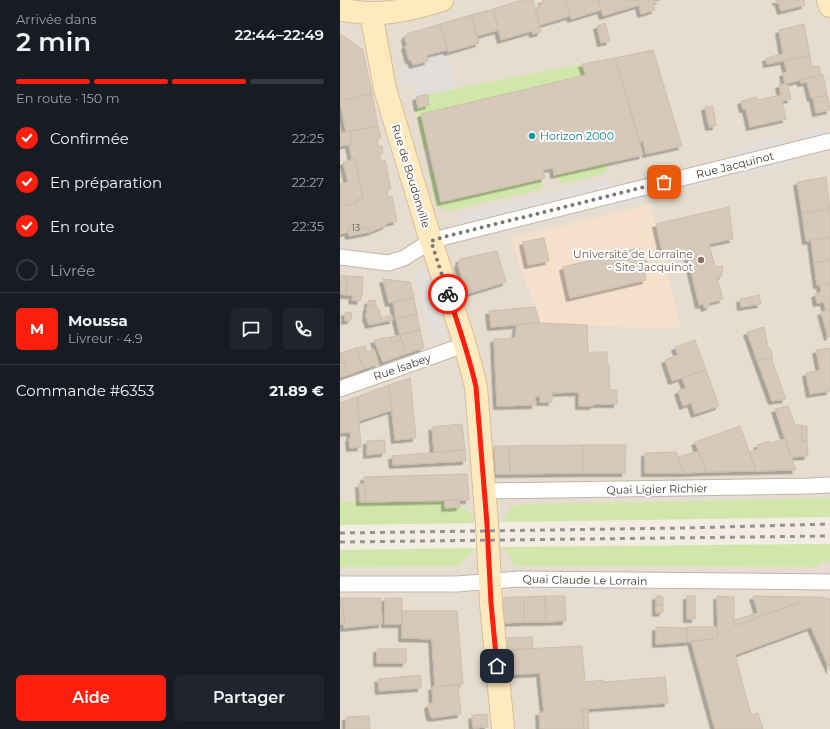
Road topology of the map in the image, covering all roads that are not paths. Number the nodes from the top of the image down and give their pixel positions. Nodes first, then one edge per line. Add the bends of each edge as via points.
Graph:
1 (442, 0) edge
2 (828, 0) edge
3 (830, 6) edge
4 (371, 7) edge
5 (340, 10) edge
6 (830, 141) edge
7 (431, 241) junction
8 (340, 257) edge
9 (464, 345) junction
10 (340, 389) edge
11 (830, 485) edge
12 (485, 491) junction
13 (490, 581) junction
14 (830, 582) edge
15 (340, 584) edge
16 (503, 729) edge

1 - 4 main road via 392,12
2 - 3 main road
4 - 5 main road
4 - 7 main road, Rue de Boudonville via 385,89
6 - 7 street, Rue Jacquinot
7 - 8 street, Rue Jacquinot via 404,258 388,262
7 - 9 main road, Rue de Boudonville
9 - 10 street, Rue Isabey
9 - 12 main road, Rue de Boudonville via 476,387
11 - 12 street, Quai Ligier Richier
12 - 13 main road, Rue de Boudonville
13 - 14 street, Quai Claude Le Lorrain via 518,579
13 - 15 street, Quai Claude Le Lorrain via 453,584
13 - 16 main road, Rue de Boudonville

